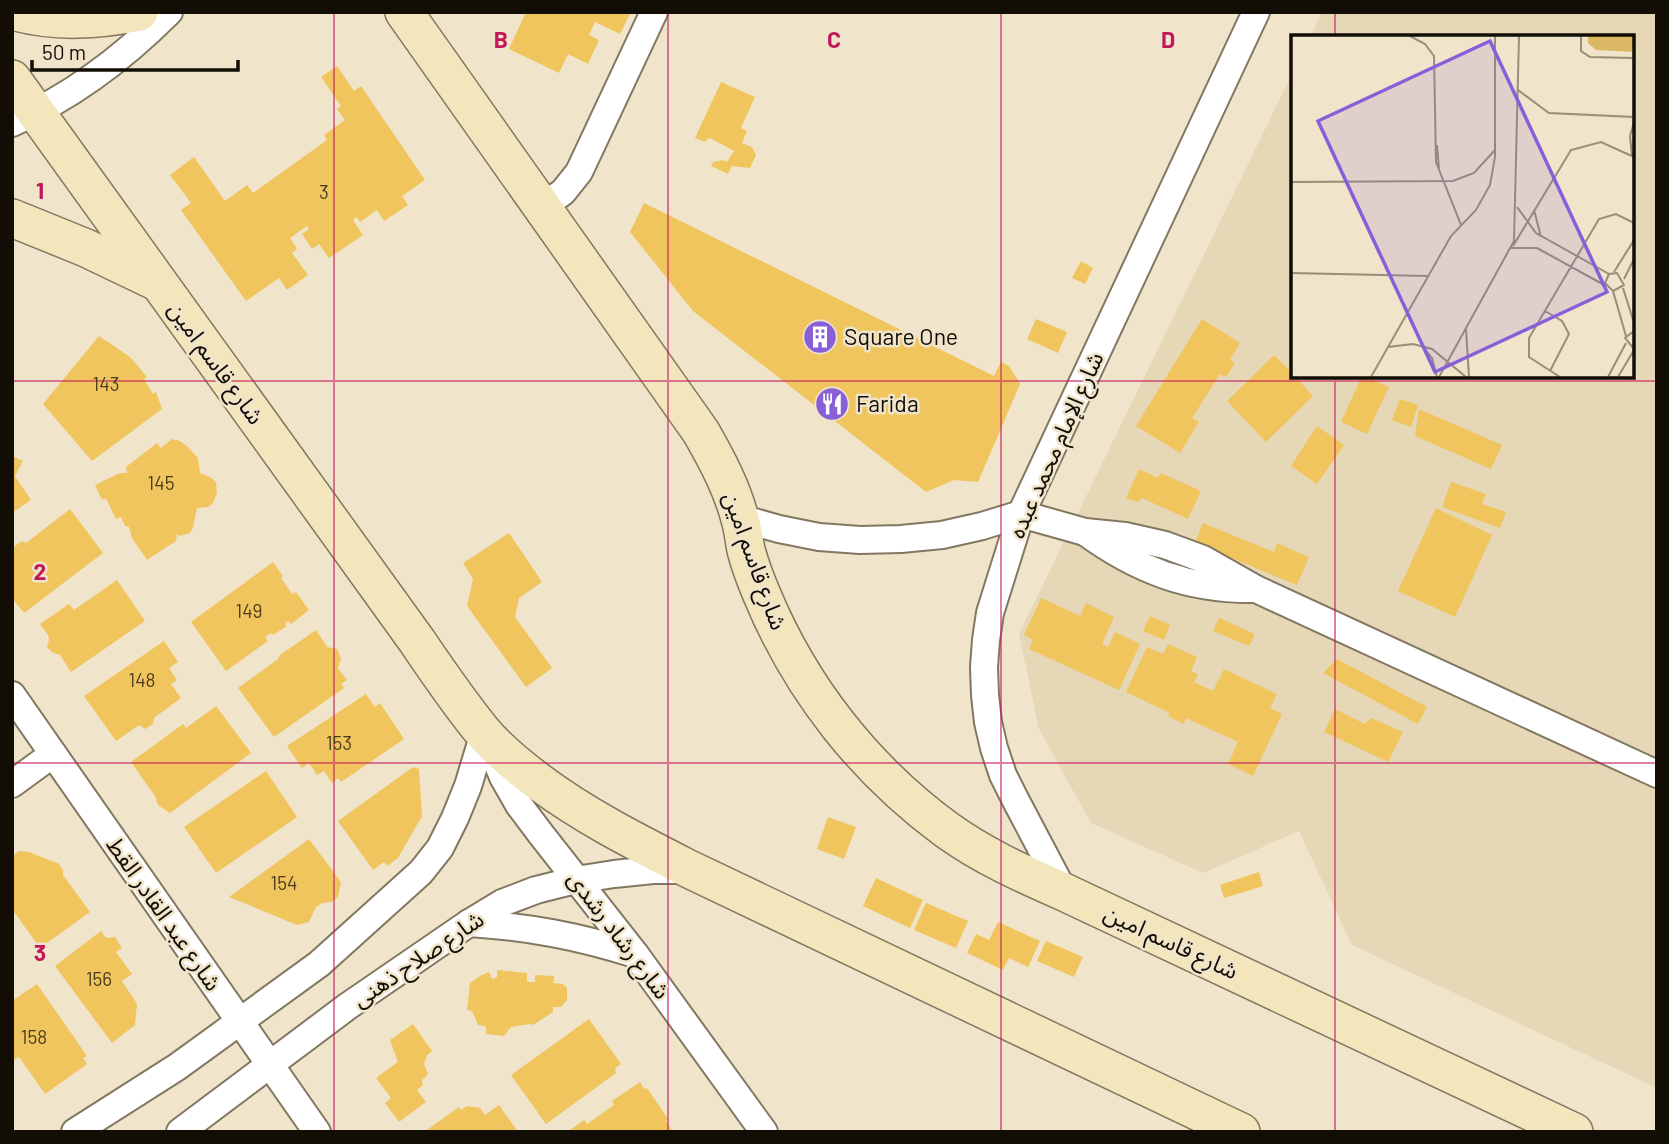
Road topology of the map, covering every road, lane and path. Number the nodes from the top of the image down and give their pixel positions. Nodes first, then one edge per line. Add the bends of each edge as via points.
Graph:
1 (16, 12) edge
2 (139, 12) edge
3 (169, 12) edge
4 (404, 12) edge
5 (654, 12) edge
6 (1256, 12) edge
7 (12, 79) edge
8 (24, 117) edge
9 (542, 207) junction
10 (12, 218) edge
11 (158, 282) junction
12 (1021, 514) junction
13 (740, 518) junction
14 (1085, 532) junction
15 (1166, 545) junction
16 (1155, 572) junction
17 (1256, 589) junction
18 (12, 695) edge
19 (484, 733) junction
20 (53, 754) junction
21 (1657, 774) edge
22 (12, 784) edge
23 (691, 870) junction
24 (576, 880) junction
25 (1064, 892) junction
26 (469, 923) junction
27 (635, 954) junction
28 (240, 1021) junction
29 (270, 1065) junction
30 (75, 1132) edge
31 (180, 1132) edge
32 (317, 1132) edge
33 (764, 1132) edge
34 (1241, 1132) edge
35 (1574, 1132) edge

1 - 2 main road via 36,18 87,20
3 - 8 street via 88,82
4 - 9 main road, شارع قاسم امين
5 - 9 street via 579,172 563,192
6 - 12 street, شارع الإمام محمد عبده
7 - 8 main road, شارع قاسم امين
8 - 11 main road, شارع قاسم امين
9 - 13 main road, شارع قاسم امين via 701,432
10 - 11 main road
11 - 19 main road, شارع قاسم امين
12 - 13 street via 942,535 860,540 819,537
12 - 14 street
12 - 25 street, شارع الإمام محمد عبده via 990,613 985,653 988,722 1003,775
13 - 25 main road, شارع قاسم امين via 747,552 779,634 800,672 852,743 948,831
14 - 15 street
14 - 16 street
15 - 16 street
15 - 17 street via 1203,559
16 - 17 street via 1215,587
17 - 21 street
18 - 20 street, شارع عبد القادر القط
19 - 23 main road, شارع قاسم امين via 517,765 580,810
19 - 24 street, شارع رشاد رشدى via 519,805
19 - 28 street via 455,818 421,872 319,964
20 - 22 street
20 - 28 street, شارع عبد القادر القط
23 - 24 street, شارع صلاح ذهنى
23 - 34 main road, شارع قاسم امين
24 - 26 street, شارع صلاح ذهنى via 513,898
24 - 27 street, شارع رشاد رشدى
25 - 35 main road, شارع قاسم امين
26 - 27 street via 553,932
26 - 29 street, شارع صلاح ذهنى
27 - 33 street, شارع رشاد رشدى
28 - 29 street, شارع عبد القادر القط
28 - 30 street
29 - 31 street, شارع صلاح ذهنى
29 - 32 street, شارع عبد القادر القط

